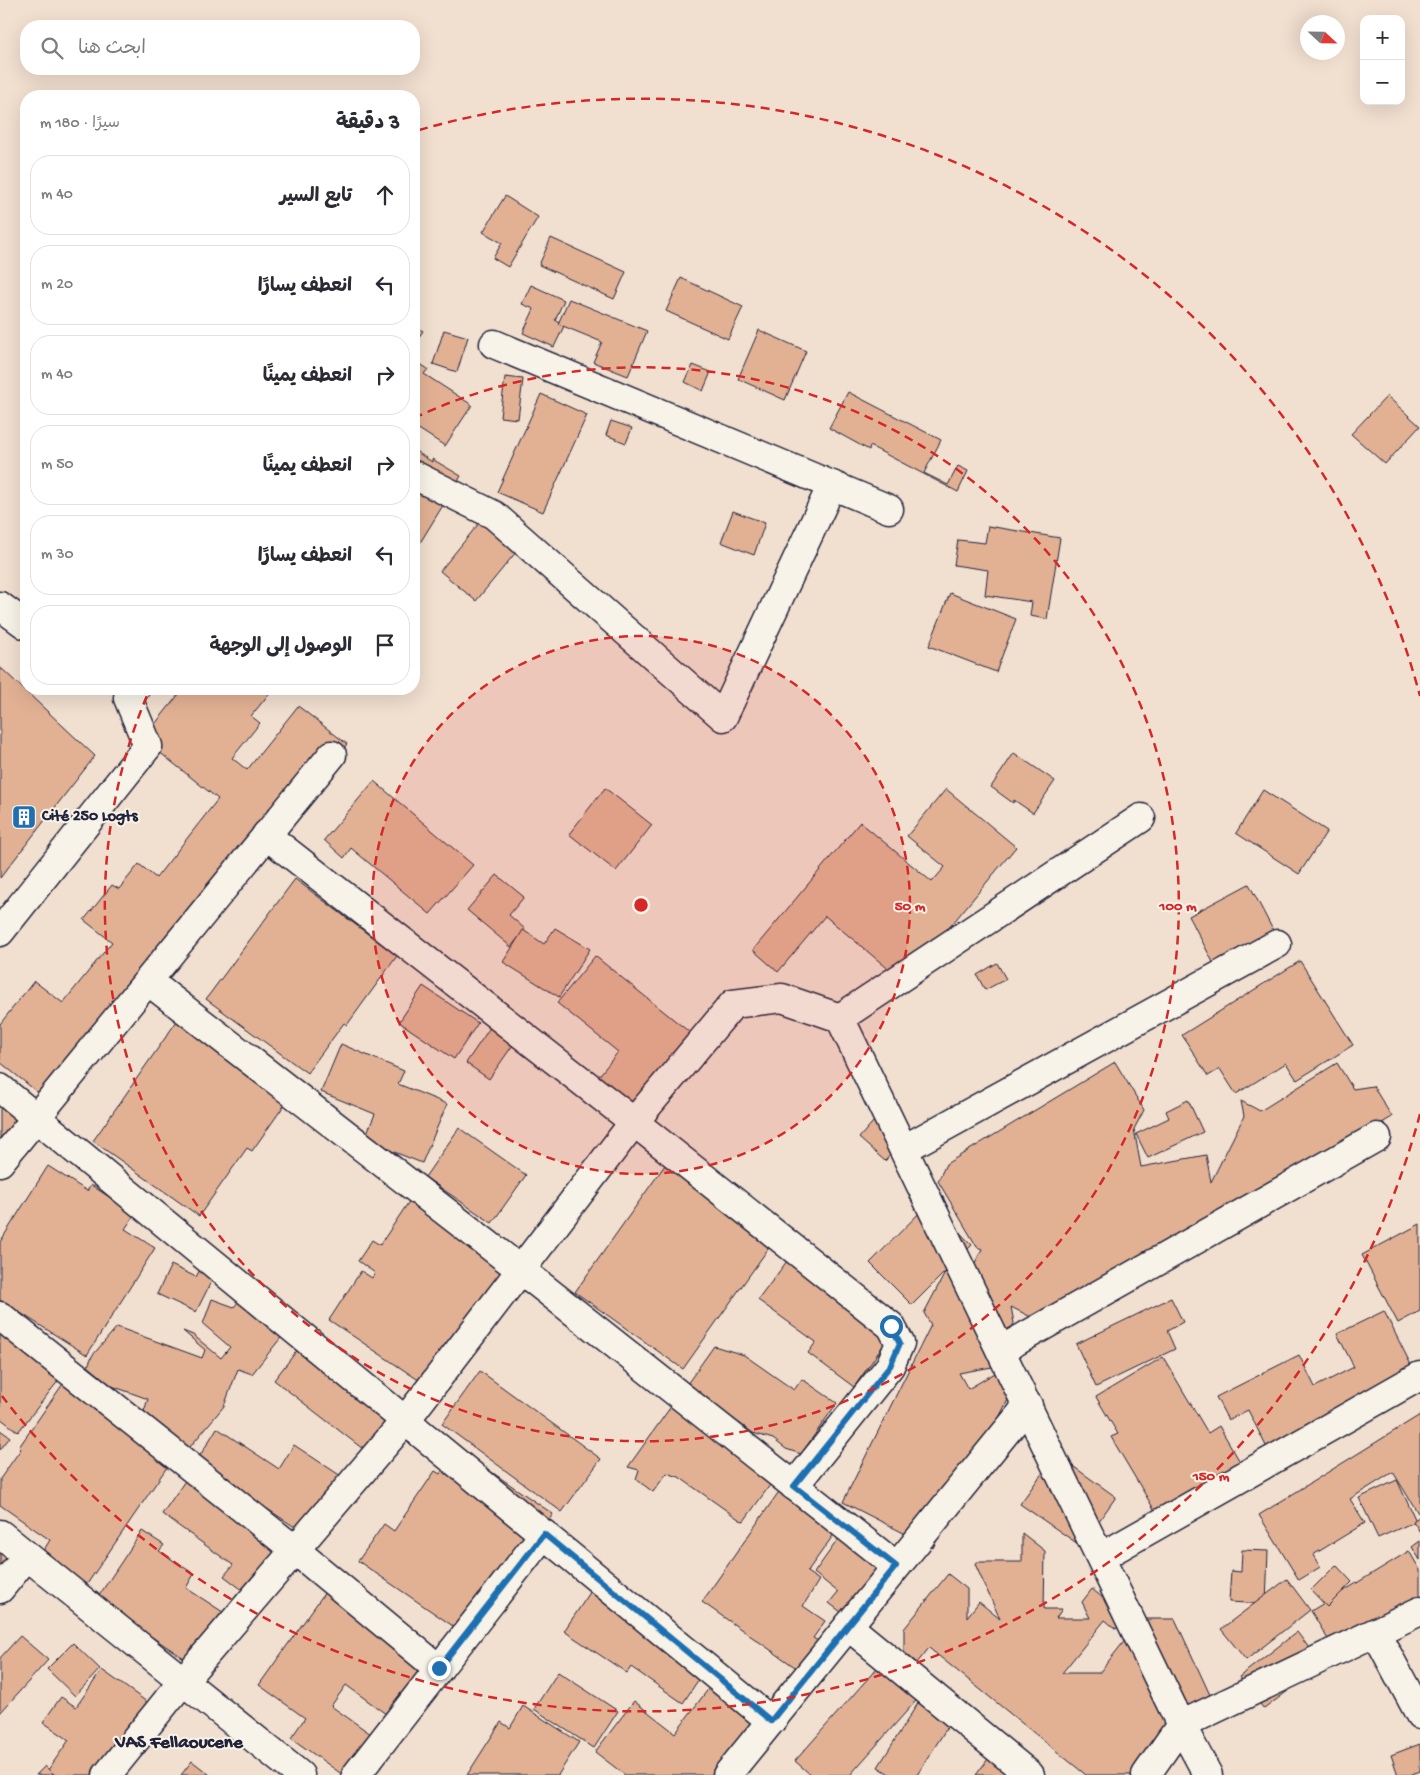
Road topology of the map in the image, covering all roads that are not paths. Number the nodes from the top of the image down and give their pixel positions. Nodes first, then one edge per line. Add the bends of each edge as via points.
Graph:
1 (494, 344) dead end
2 (420, 478) edge
3 (832, 485) junction
4 (889, 509) dead end
5 (0, 606) edge
6 (20, 620) edge
7 (128, 695) edge
8 (332, 755) dead end
9 (1141, 818) dead end
10 (266, 835) junction
11 (0, 932) edge
12 (1277, 944) dead end
13 (148, 981) junction
14 (840, 1018) junction
15 (0, 1088) edge
16 (36, 1117) junction
17 (634, 1122) junction
18 (1377, 1137) dead end
19 (904, 1149) junction
20 (0, 1162) edge
21 (521, 1270) junction
22 (0, 1316) edge
23 (1001, 1350) junction
24 (1420, 1376) edge
25 (1028, 1405) junction
26 (406, 1420) junction
27 (794, 1486) junction
28 (0, 1534) edge
29 (544, 1534) junction
30 (294, 1550) junction
31 (28, 1556) junction
32 (1101, 1557) junction
33 (896, 1566) junction
34 (0, 1589) edge
35 (1420, 1612) edge
36 (848, 1626) junction
37 (1376, 1633) junction
38 (439, 1668) junction
39 (183, 1681) junction
40 (1420, 1715) edge
41 (771, 1721) junction
42 (1181, 1725) junction
43 (107, 1775) edge
44 (300, 1775) edge
45 (356, 1775) edge
46 (727, 1775) edge
47 (1030, 1775) edge
48 (1146, 1775) edge
49 (1208, 1775) edge

1 - 3 street
2 - 3 street via 494,515 722,717
3 - 4 street
5 - 6 street
7 - 11 street via 148,746
8 - 10 street
9 - 14 street
10 - 13 street
10 - 17 street
12 - 19 street
13 - 16 street
13 - 21 street
14 - 17 street via 782,998 734,1004
14 - 19 street
15 - 16 street
16 - 20 street
16 - 26 street
17 - 21 street
17 - 27 street via 891,1326 900,1343 890,1366
18 - 23 street
19 - 23 street
21 - 26 street
21 - 27 street
22 - 30 street
23 - 25 street
24 - 32 street
25 - 32 street
25 - 33 street
26 - 29 street
26 - 30 street
27 - 33 street
28 - 31 street
29 - 38 street
29 - 41 street
30 - 38 street
30 - 39 street
31 - 34 street
31 - 39 street
32 - 42 street
33 - 36 street
35 - 37 street
36 - 41 street
36 - 47 street
37 - 40 street
37 - 42 street
38 - 45 street
39 - 43 street
39 - 44 street
41 - 46 street
42 - 48 street
42 - 49 street

